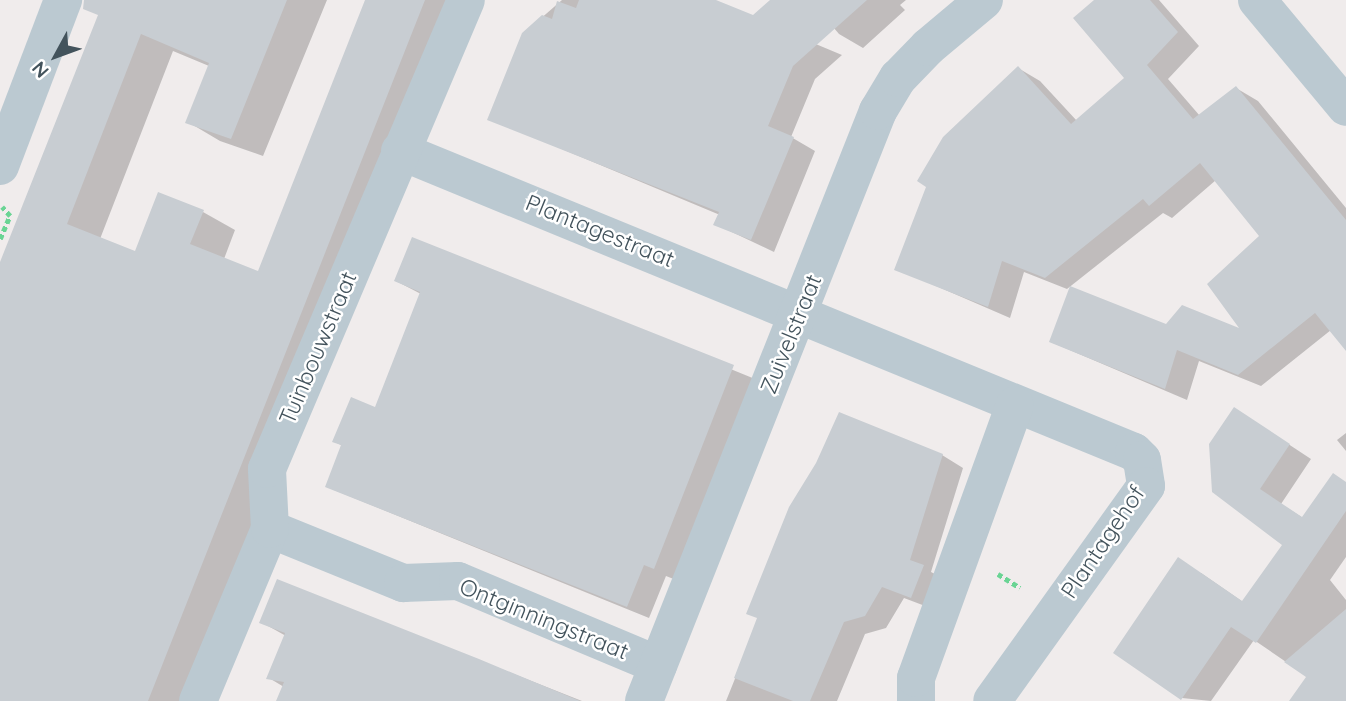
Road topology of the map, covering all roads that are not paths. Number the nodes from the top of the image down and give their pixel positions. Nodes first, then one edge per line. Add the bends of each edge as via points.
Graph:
1 (63, 0) edge
2 (466, 0) edge
3 (984, 0) edge
4 (1257, 0) edge
5 (1346, 107) edge
6 (400, 151) junction
7 (0, 166) edge
8 (801, 312) junction
9 (1015, 405) junction
10 (270, 529) junction
11 (658, 665) junction
12 (198, 701) edge
13 (644, 701) edge
14 (916, 701) edge
15 (992, 701) edge

1 - 7 street
2 - 6 street, Tuinbouwstraat
3 - 8 street, Zuivelstraat via 898,78 878,111
4 - 5 street
6 - 8 street, Plantagestraat
6 - 10 street, Tuinbouwstraat via 267,469
8 - 9 street, Plantagehof
8 - 11 street, Zuivelstraat
9 - 14 street via 916,678
9 - 15 street, Plantagehof via 1121,445 1142,460 1146,486
10 - 11 street, Ontginningstraat via 403,583 458,581
10 - 12 street, Tuinbouwstraat
11 - 13 street, Zuivelstraat

